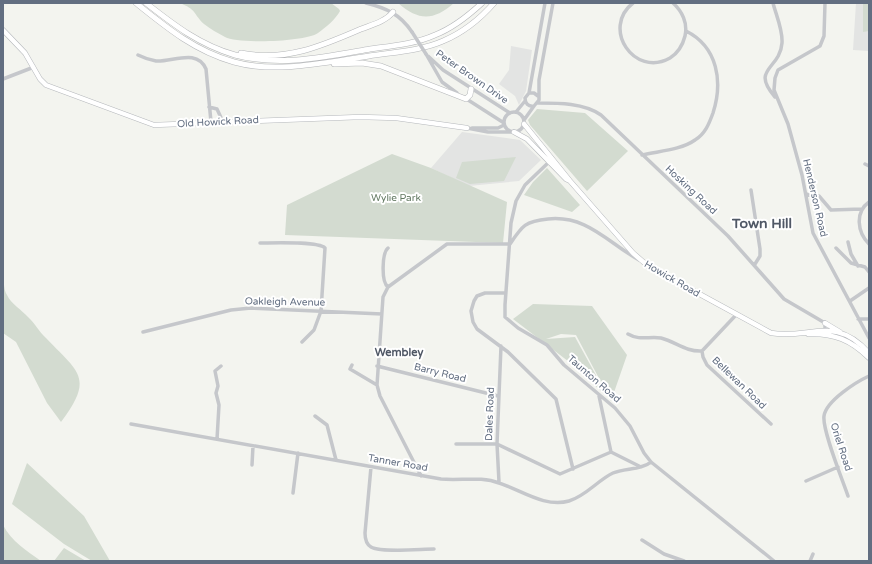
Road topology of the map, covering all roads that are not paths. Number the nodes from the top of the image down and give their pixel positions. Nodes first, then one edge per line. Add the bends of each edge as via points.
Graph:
1 (136, 3) edge
2 (146, 3) edge
3 (150, 3) edge
4 (366, 3) edge
5 (482, 3) edge
6 (494, 3) edge
7 (544, 3) edge
8 (553, 3) edge
9 (633, 3) edge
10 (673, 3) edge
11 (773, 3) edge
12 (825, 3) edge
13 (393, 12) junction
14 (3, 30) edge
15 (686, 31) junction
16 (227, 51) junction
17 (426, 54) junction
18 (138, 55) dead end
19 (534, 63) junction
20 (542, 64) junction
21 (298, 66) junction
22 (34, 67) junction
23 (3, 79) edge
24 (774, 86) junction
25 (766, 87) junction
26 (471, 89) junction
27 (529, 93) junction
28 (538, 97) junction
29 (466, 99) junction
30 (525, 100) junction
31 (777, 100) junction
32 (538, 103) junction
33 (546, 103) junction
34 (534, 106) junction
35 (209, 107) junction
36 (516, 112) junction
37 (510, 113) junction
38 (211, 122) junction
39 (223, 122) junction
40 (524, 122) junction
41 (504, 124) junction
42 (467, 128) junction
43 (513, 132) junction
44 (642, 155) junction
45 (551, 160) junction
46 (865, 164) dead end
47 (869, 166) edge
48 (751, 190) dead end
49 (806, 194) junction
50 (869, 202) edge
51 (862, 209) junction
52 (517, 232) junction
53 (510, 236) junction
54 (848, 242) dead end
55 (260, 243) dead end
56 (625, 243) junction
57 (510, 244) junction
58 (869, 244) edge
59 (619, 247) junction
60 (388, 248) dead end
61 (836, 248) dead end
62 (642, 261) junction
63 (755, 264) junction
64 (858, 266) junction
65 (869, 272) edge
66 (388, 287) junction
67 (869, 288) edge
68 (506, 293) junction
69 (850, 301) junction
70 (321, 311) junction
71 (382, 314) junction
72 (736, 315) junction
73 (858, 319) junction
74 (869, 319) edge
75 (825, 322) junction
76 (143, 332) dead end
77 (825, 332) junction
78 (628, 334) dead end
79 (845, 335) junction
80 (869, 338) edge
81 (850, 340) junction
82 (302, 342) dead end
83 (501, 346) junction
84 (702, 351) junction
85 (867, 351) edge
86 (869, 358) edge
87 (352, 365) dead end
88 (221, 366) dead end
89 (377, 366) junction
90 (869, 376) edge
91 (377, 385) junction
92 (498, 396) junction
93 (599, 396) junction
94 (315, 416) dead end
95 (131, 424) dead end
96 (771, 424) dead end
97 (217, 439) junction
98 (456, 444) dead end
99 (497, 444) junction
100 (253, 446) junction
101 (611, 452) junction
102 (298, 453) junction
103 (336, 460) junction
104 (650, 462) junction
105 (252, 465) dead end
106 (371, 466) junction
107 (643, 466) junction
108 (656, 466) junction
109 (838, 467) junction
110 (573, 469) junction
111 (421, 476) junction
112 (806, 481) dead end
113 (499, 482) junction
114 (293, 492) dead end
115 (848, 496) dead end
116 (642, 540) dead end
117 (434, 549) dead end
118 (813, 554) dead end
119 (684, 561) edge
120 (774, 561) edge
121 (810, 561) edge

1 - 21 highway via 178,37 220,57 255,66
2 - 16 highway via 188,34
3 - 16 highway via 191,33
4 - 13 street, Peter Brown Drive
5 - 16 highway via 449,29 411,43 290,61 263,60
6 - 21 highway via 458,33 433,45
7 - 19 street
8 - 20 street
9 - 15 street via 624,12 620,31 623,43 640,60 654,63 674,56 682,45
10 - 15 street via 684,18
11 - 25 street via 782,43 779,55 765,76
12 - 24 street via 824,36 820,46 778,70
13 - 16 highway via 380,21 302,52 257,55
13 - 17 street, Peter Brown Drive, bridge via 403,20
14 - 22 main road, Old Howick Road via 25,53
15 - 44 street via 702,42 716,68 718,93 712,115 706,130 690,144
17 - 26 street, Peter Brown Drive via 443,70
17 - 29 street, Peter Brown Drive via 442,82
18 - 35 street via 158,61 188,57 198,60 206,69
19 - 20 street
19 - 27 street
20 - 28 street
21 - 29 highway via 348,63 381,66
22 - 23 street
22 - 38 main road, Old Howick Road via 40,79 49,86 150,124
24 - 25 street
24 - 31 street, Henderson Road
25 - 31 street, Henderson Road
26 - 29 highway
26 - 37 street, Peter Brown Drive
27 - 28 street via 534,93
27 - 30 street
28 - 32 street
28 - 33 street
29 - 41 street, Peter Brown Drive
30 - 34 street via 529,106
30 - 36 street
31 - 49 street, Henderson Road via 788,124
32 - 33 street, Hosking Road
32 - 34 street
33 - 44 street, Hosking Road via 574,105 595,111
34 - 40 street
35 - 38 street
35 - 39 street via 217,109
36 - 37 street
36 - 40 street via 521,115
37 - 41 street via 505,117
38 - 39 main road, Old Howick Road
39 - 42 main road, Old Howick Road via 383,118
40 - 43 street via 522,129
40 - 45 main road, Howick Road
41 - 42 street, Old Howick Road via 498,128
41 - 43 street
42 - 43 street, Old Howick Road via 497,133
43 - 45 main road, Howick Road via 527,139
44 - 63 street, Hosking Road
45 - 53 street, Taunton Road via 519,194 513,209
45 - 56 main road, Howick Road
46 - 47 street
48 - 63 street via 760,249 760,256
49 - 51 street via 819,196 831,210
49 - 69 street, Henderson Road via 815,238
50 - 51 street
51 - 58 street via 859,228
52 - 53 street
52 - 57 street
52 - 59 street via 532,220 566,218 579,221
53 - 57 street, Taunton Road
54 - 64 street
55 - 70 street via 324,247 326,250
56 - 59 street
56 - 62 main road, Howick Road
57 - 66 street via 447,244
57 - 68 street, Taunton Road
59 - 62 street
60 - 66 street via 384,253 384,282
61 - 64 street via 851,263
62 - 72 main road, Howick Road
63 - 75 street, Hosking Road via 784,298
64 - 65 street via 865,267
66 - 71 street via 383,294
67 - 69 street
68 - 83 street via 485,293 477,296 471,311 477,329
68 - 93 street, Taunton Road via 504,310 507,320 547,345 564,365
69 - 73 street, Henderson Road
70 - 71 street, Oakleigh Avenue
70 - 76 street, Oakleigh Avenue via 267,308 238,310
70 - 82 street via 314,330
71 - 89 street
72 - 77 main road, Howick Road via 771,333
72 - 84 street, Bellewan Road
73 - 74 street
73 - 80 street, Henderson Road
75 - 77 street
75 - 79 main road
77 - 79 main road, Howick Road
77 - 81 main road, Howick Road
78 - 84 street, Bellewan Road via 638,338 663,339 689,350
79 - 81 main road, Howick Road
81 - 85 main road, Howick Road
83 - 92 street, Dales Road
83 - 110 street via 556,399
84 - 96 street, Bellewan Road via 707,365
85 - 86 main road, Howick Road
87 - 91 street via 350,369
88 - 97 street via 214,371 219,404
89 - 91 street
89 - 92 street, Barry Road
90 - 109 street, Oriel Road via 843,393 825,413 826,430
91 - 111 street via 380,396
92 - 99 street, Dales Road
93 - 101 street
93 - 104 street, Taunton Road via 626,420
94 - 103 street via 327,425
95 - 97 street, Tanner Road
97 - 100 street, Tanner Road
98 - 99 street
99 - 110 street via 558,474
99 - 113 street, Dales Road
100 - 102 street, Tanner Road
100 - 105 street
101 - 107 street
101 - 110 street
102 - 103 street, Tanner Road
102 - 114 street
103 - 106 street, Tanner Road
104 - 107 street, Tanner Road
104 - 108 street, Taunton Road
106 - 111 street, Tanner Road
106 - 117 street via 365,533 367,544 385,550
107 - 108 street
107 - 113 street, Tanner Road via 611,474 567,502 537,498
108 - 120 street, Taunton Road
109 - 112 street
109 - 115 street, Oriel Road
111 - 113 street, Tanner Road via 446,480 481,479
116 - 119 street via 664,554
118 - 121 street

